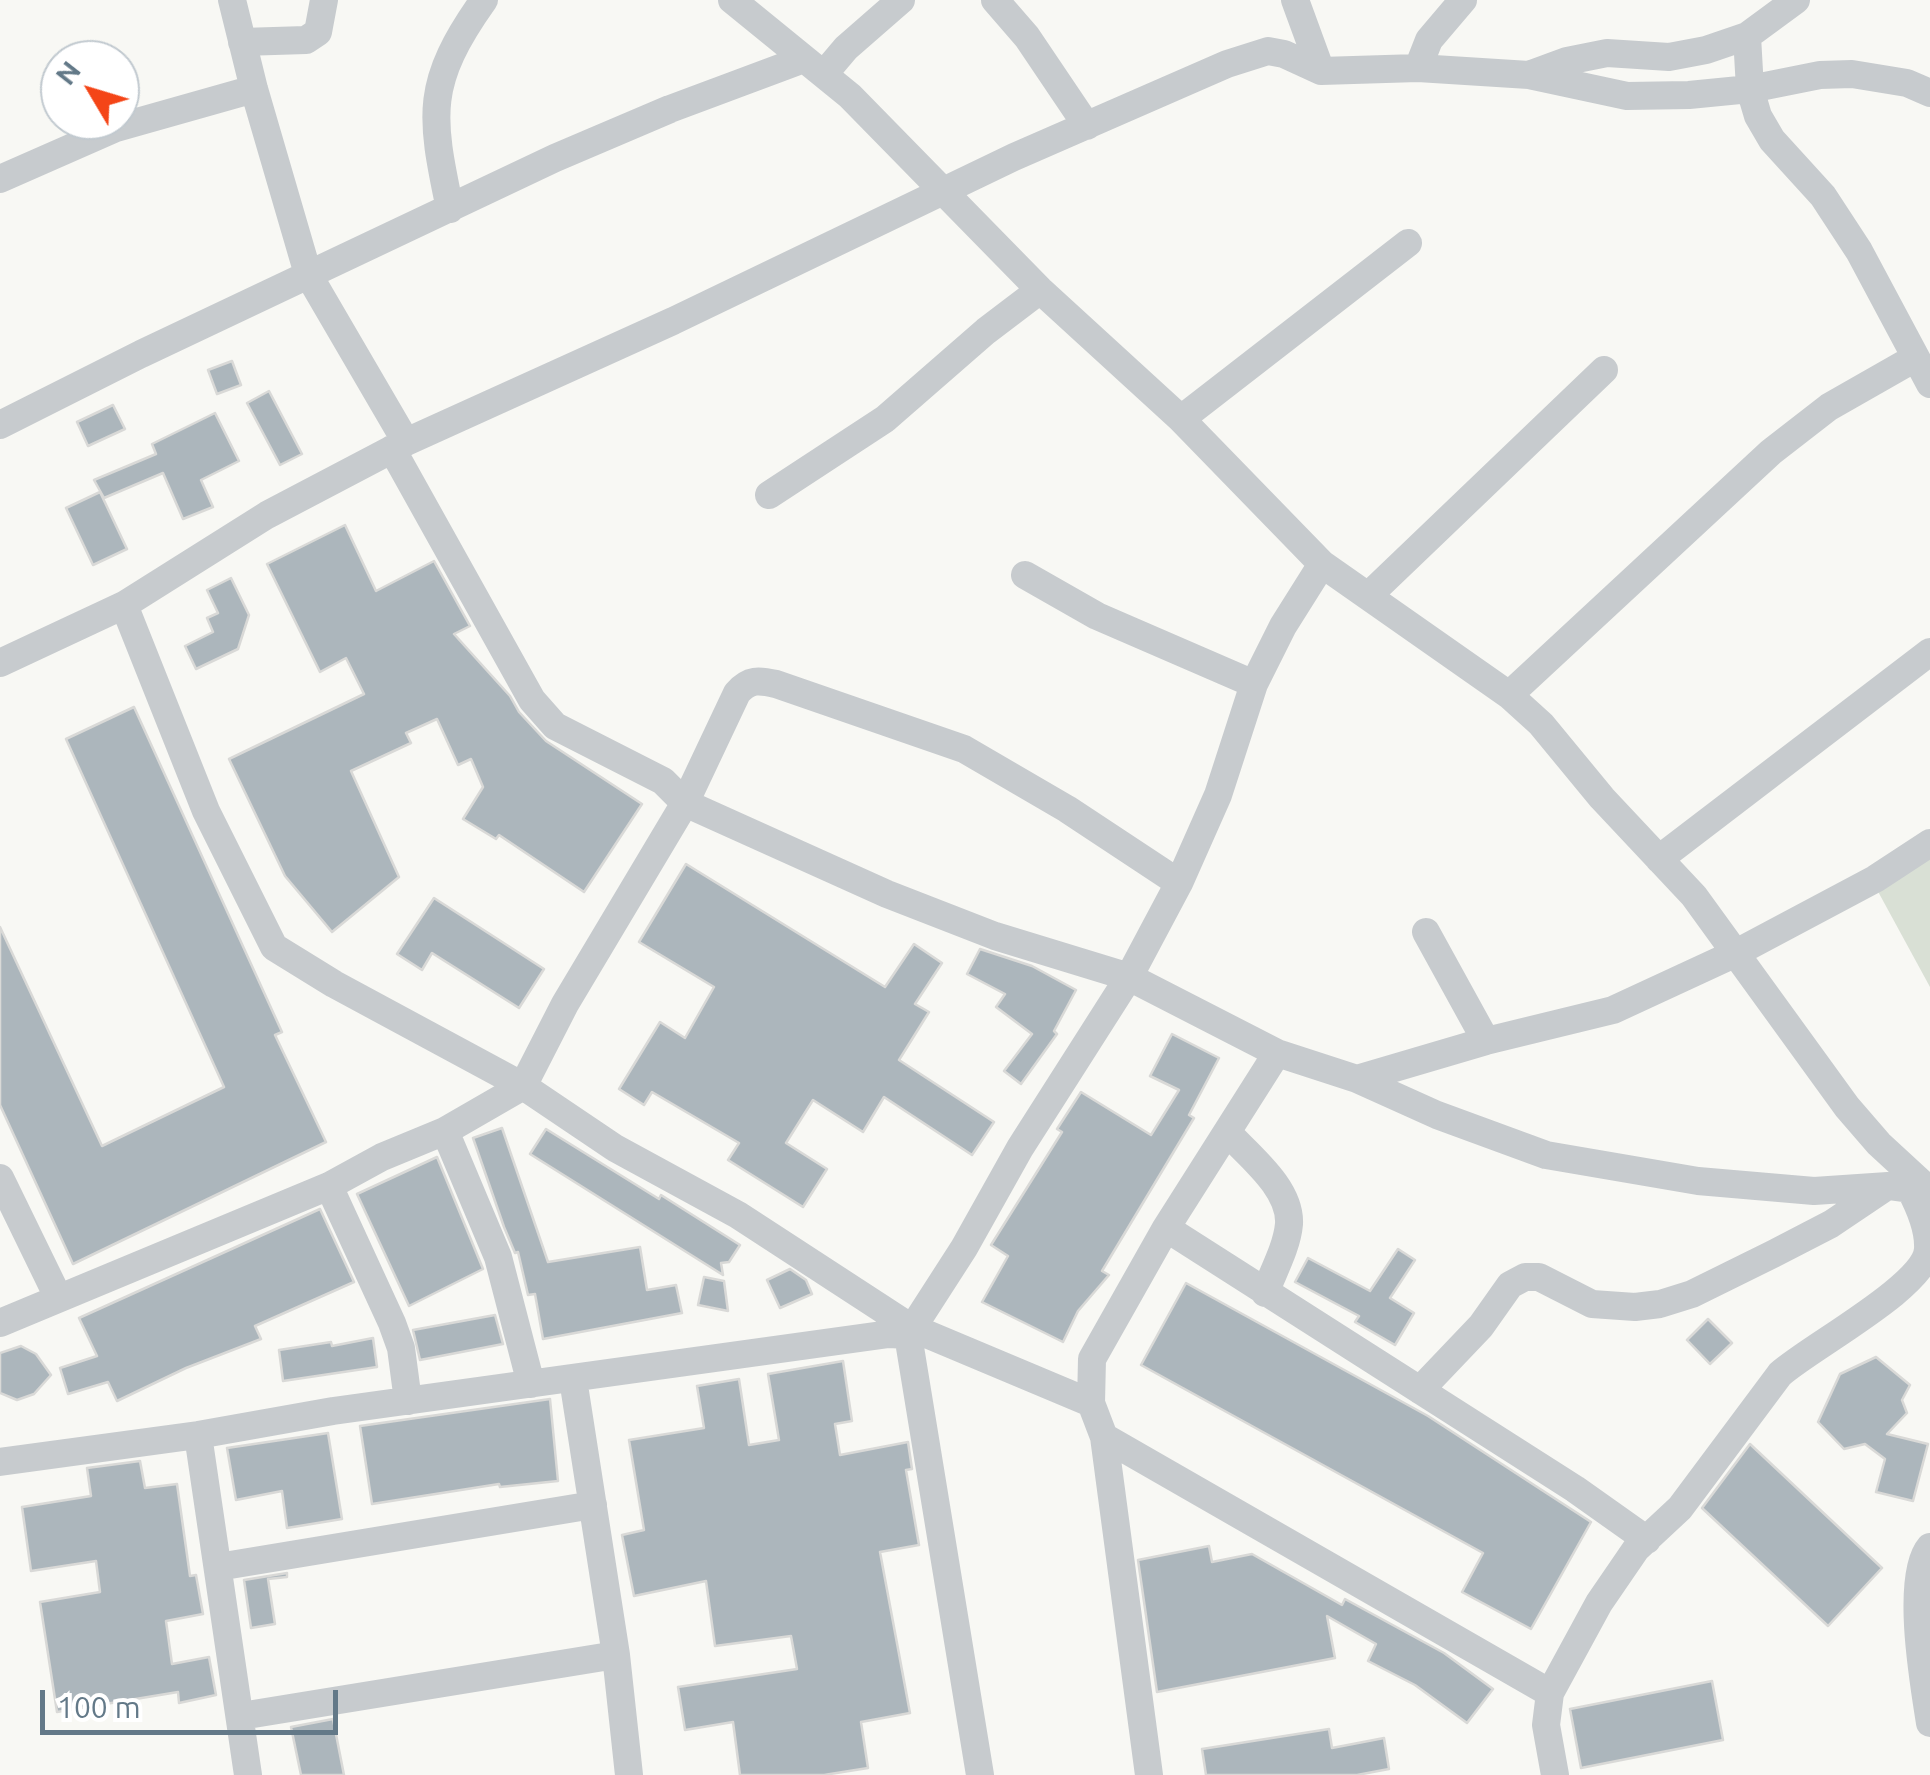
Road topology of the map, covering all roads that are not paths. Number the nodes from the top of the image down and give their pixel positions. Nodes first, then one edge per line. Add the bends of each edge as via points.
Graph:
1 (232, 0) edge
2 (324, 0) edge
3 (484, 0) edge
4 (732, 0) edge
5 (901, 0) edge
6 (995, 0) edge
7 (1295, 0) edge
8 (1463, 0) edge
9 (1796, 0) edge
10 (1747, 36) junction
11 (242, 42) junction
12 (814, 66) junction
13 (1418, 68) junction
14 (1321, 71) junction
15 (1529, 75) junction
16 (1750, 89) junction
17 (254, 90) junction
18 (1930, 92) edge
19 (1086, 126) junction
20 (0, 179) edge
21 (941, 191) junction
22 (450, 209) junction
23 (1408, 243) dead end
24 (308, 274) junction
25 (1040, 290) junction
26 (1915, 358) junction
27 (1604, 370) dead end
28 (1930, 384) edge
29 (1181, 419) junction
30 (0, 424) edge
31 (399, 446) junction
32 (768, 495) dead end
33 (1322, 564) junction
34 (1025, 575) dead end
35 (1368, 596) junction
36 (124, 605) junction
37 (1930, 652) edge
38 (0, 663) edge
39 (1254, 684) junction
40 (1509, 695) junction
41 (686, 802) junction
42 (1930, 843) edge
43 (1660, 860) junction
44 (1179, 882) junction
45 (1426, 932) dead end
46 (1734, 954) junction
47 (1129, 978) junction
48 (1486, 1041) junction
49 (1277, 1053) junction
50 (1357, 1079) junction
51 (522, 1086) junction
52 (444, 1132) junction
53 (1228, 1132) junction
54 (0, 1178) edge
55 (329, 1186) junction
56 (1913, 1188) edge
57 (1166, 1228) junction
58 (1264, 1292) junction
59 (58, 1297) junction
60 (0, 1323) edge
61 (909, 1331) junction
62 (574, 1379) junction
63 (531, 1384) junction
64 (1420, 1390) junction
65 (408, 1401) junction
66 (1091, 1403) junction
67 (198, 1435) junction
68 (1104, 1437) junction
69 (0, 1462) edge
70 (593, 1506) junction
71 (1647, 1540) junction
72 (1930, 1547) edge
73 (218, 1566) junction
74 (616, 1655) junction
75 (1550, 1692) junction
76 (240, 1716) junction
77 (1930, 1723) edge
78 (248, 1775) edge
79 (630, 1775) edge
80 (980, 1775) edge
81 (1148, 1775) edge
82 (1555, 1775) edge

1 - 11 street
2 - 11 street via 318,32 306,40
3 - 22 street via 456,44 434,108
4 - 12 street
5 - 12 street
6 - 19 street
7 - 14 street
8 - 13 street via 1429,40
9 - 10 street
10 - 15 street via 1669,57 1607,54 1567,61
10 - 16 street
11 - 17 street
12 - 21 street
12 - 22 street via 604,137
13 - 14 street
13 - 15 street
14 - 19 street via 1268,51
15 - 16 street via 1627,96
16 - 18 street via 1852,74
16 - 26 street via 1772,140 1824,196 1859,251
17 - 20 street via 116,128
17 - 24 street
19 - 21 street
21 - 25 street
21 - 31 street
22 - 24 street
23 - 29 street
24 - 30 street
24 - 31 street
25 - 29 street
25 - 32 street via 885,419
26 - 28 street
26 - 40 street via 1829,407 1771,452
27 - 35 street
29 - 33 street
31 - 36 street via 268,515
31 - 41 street via 532,700 556,726 663,781
33 - 35 street
33 - 39 street
34 - 39 street via 1096,616
35 - 40 street
36 - 38 street
36 - 51 street via 206,810 274,947
37 - 43 street
39 - 44 street via 1218,795
40 - 43 street
41 - 44 street via 738,693 760,680 964,749
41 - 47 street via 887,894
41 - 51 street
42 - 46 street
43 - 46 street
44 - 47 street
45 - 48 street
46 - 48 street via 1613,1010
46 - 56 street
47 - 49 street
47 - 61 street
48 - 50 street
49 - 50 street
49 - 53 street
50 - 56 street via 1546,1155 1698,1181 1814,1191
51 - 52 street
51 - 61 street via 615,1148 738,1216
52 - 55 street
52 - 63 street via 498,1258
53 - 57 street
53 - 58 street via 1278,1188 1288,1210 1289,1226
54 - 59 street
55 - 59 street
55 - 65 street via 401,1348
56 - 64 street via 1660,1304 1592,1304 1539,1277 1525,1277 1510,1285
56 - 71 street via 1928,1250 1923,1265 1880,1305 1780,1374 1680,1508
57 - 58 street
57 - 66 street via 1092,1359
58 - 64 street
59 - 60 street
61 - 62 street
61 - 66 street
61 - 80 street
62 - 63 street
62 - 70 street
63 - 65 street
64 - 71 street
65 - 67 street
66 - 68 street
67 - 69 street
67 - 73 street
68 - 75 street
68 - 81 street
70 - 73 street
70 - 74 street
71 - 75 street via 1620,1569
72 - 77 street via 1918,1610
73 - 76 street
74 - 76 street
74 - 79 street
75 - 82 street via 1546,1725
76 - 78 street

